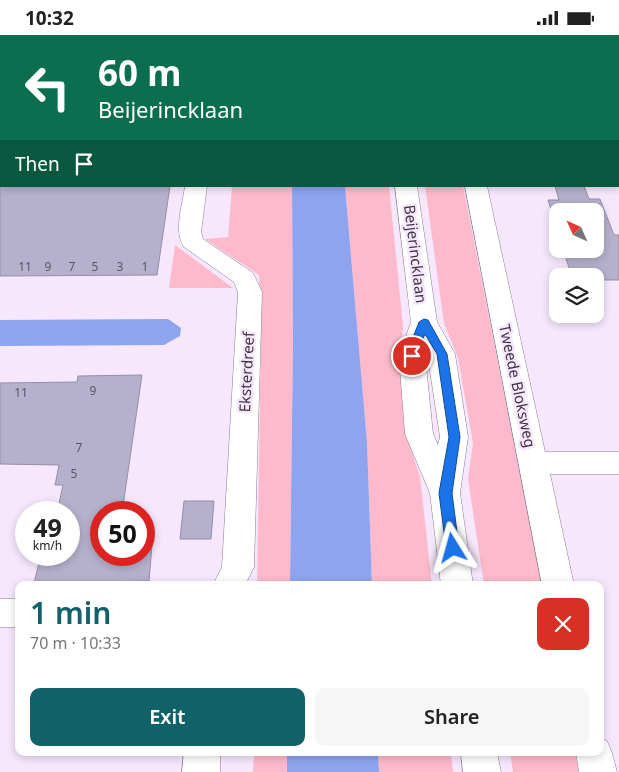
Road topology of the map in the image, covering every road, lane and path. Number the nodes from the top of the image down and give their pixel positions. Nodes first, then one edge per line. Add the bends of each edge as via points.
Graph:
1 (196, 187) edge
2 (406, 187) edge
3 (476, 187) edge
4 (533, 463) junction
5 (619, 463) edge
6 (231, 581) edge
7 (456, 581) edge
8 (557, 581) edge
9 (0, 613) edge
10 (15, 613) edge
11 (202, 756) edge
12 (479, 756) edge
13 (595, 756) edge
14 (201, 772) edge
15 (482, 772) edge
16 (598, 772) edge

1 - 6 street, Eksterdreef via 190,233 192,242 244,278 250,292 238,567
2 - 7 street, Beijerincklaan via 424,322 412,356 419,434 445,493
3 - 4 street, Tweede Bloksweg
4 - 5 street
4 - 8 street, Tweede Bloksweg
9 - 10 street
11 - 14 street
12 - 15 street
13 - 16 street

